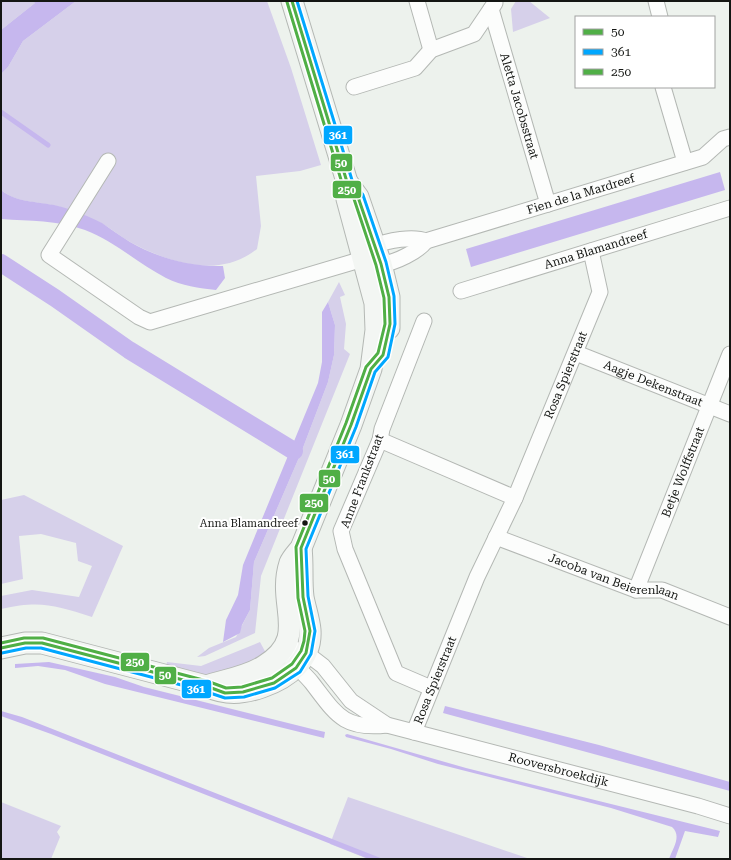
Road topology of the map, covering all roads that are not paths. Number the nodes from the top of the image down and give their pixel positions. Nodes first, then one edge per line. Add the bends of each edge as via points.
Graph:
1 (292, 1) edge
2 (417, 1) edge
3 (657, 1) edge
4 (494, 5) edge
5 (660, 16) edge
6 (431, 50) junction
7 (354, 86) dead end
8 (663, 88) edge
9 (730, 136) edge
10 (108, 161) dead end
11 (685, 162) junction
12 (548, 204) junction
13 (730, 208) edge
14 (591, 251) junction
15 (373, 257) junction
16 (461, 291) dead end
17 (424, 320) dead end
18 (576, 353) junction
19 (730, 354) edge
20 (710, 406) junction
21 (730, 414) edge
22 (380, 440) junction
23 (515, 498) junction
24 (496, 537) junction
25 (301, 548) junction
26 (636, 590) junction
27 (730, 617) edge
28 (286, 646) junction
29 (1, 648) edge
30 (301, 660) junction
31 (206, 686) junction
32 (327, 687) dead end
33 (431, 688) junction
34 (341, 701) dead end
35 (414, 732) junction
36 (730, 816) edge

1 - 15 main road via 347,182 347,199
2 - 6 street
3 - 5 street
4 - 6 street, Aletta Jacobsstraat via 474,34
4 - 12 street, Aletta Jacobsstraat
6 - 7 street, Aletta Jacobsstraat via 415,68
8 - 11 street
9 - 11 street, Fien de la Mardreef via 703,157
10 - 15 street, Fien de la Mardreef via 48,255 150,322
11 - 12 street, Fien de la Mardreef
12 - 15 street, Fien de la Mardreef via 426,240 422,248 412,253
13 - 14 street, Anna Blamandreef
14 - 16 street, Anna Blamandreef
14 - 18 street, Rosa Spierstraat via 600,292
15 - 25 main road via 377,318 371,369 352,425
17 - 22 street, Anne Frankstraat
18 - 20 street, Aagje Dekenstraat
18 - 23 street, Rosa Spierstraat
19 - 20 street, Betje Wolffstraat
20 - 21 street, Aagje Dekenstraat
20 - 26 street, Betje Wolffstraat
22 - 23 street
22 - 33 street, Anne Frankstraat via 341,531 345,549 396,673
23 - 24 street, Rosa Spierstraat
24 - 26 street, Jacoba van Beierenlaan
24 - 33 street, Rosa Spierstraat
25 - 28 main road via 291,562 288,575 290,632
25 - 30 main road via 303,597 310,630 309,642
26 - 27 street, Jacoba van Beierenlaan via 662,590
28 - 30 street, Rooversbroekdijk
28 - 31 main road via 279,655 248,674
29 - 31 main road via 25,643 42,643
30 - 31 main road via 274,683 243,692 225,693
30 - 35 street, Rooversbroekdijk via 310,680 328,705 342,718 358,725 387,725
32 - 34 street
33 - 35 street, Rosa Spierstraat
35 - 36 street, Rooversbroekdijk

